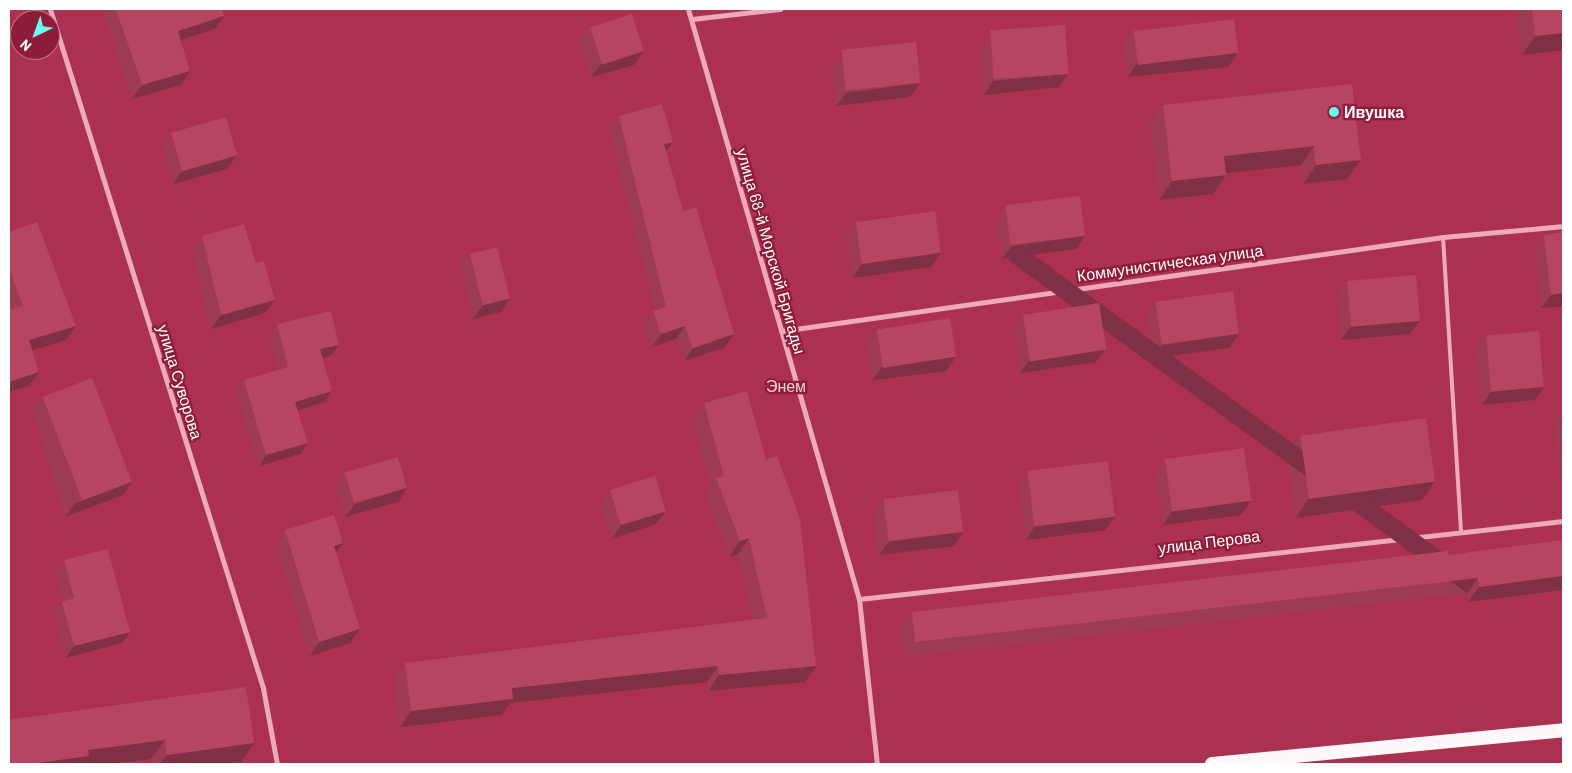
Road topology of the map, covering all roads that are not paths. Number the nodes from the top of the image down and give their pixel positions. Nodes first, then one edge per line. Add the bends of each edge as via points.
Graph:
1 (50, 9) edge
2 (688, 9) edge
3 (780, 9) edge
4 (692, 19) junction
5 (1563, 226) edge
6 (1443, 237) junction
7 (781, 331) junction
8 (1563, 521) edge
9 (1461, 530) junction
10 (859, 599) junction
11 (1563, 730) edge
12 (277, 764) edge
13 (877, 764) edge
14 (1212, 764) edge

1 - 12 street, улица Суворова via 263,688
2 - 4 street, улица 68-й Морской Бригады
3 - 4 street
4 - 7 street, улица 68-й Морской Бригады
5 - 6 street, Коммунистическая улица
6 - 7 street, Коммунистическая улица
6 - 9 lane
7 - 10 street, улица 68-й Морской Бригады
8 - 9 street, улица Перова
9 - 10 street, улица Перова
10 - 13 street, улица 68-й Морской Бригады
11 - 14 highway

